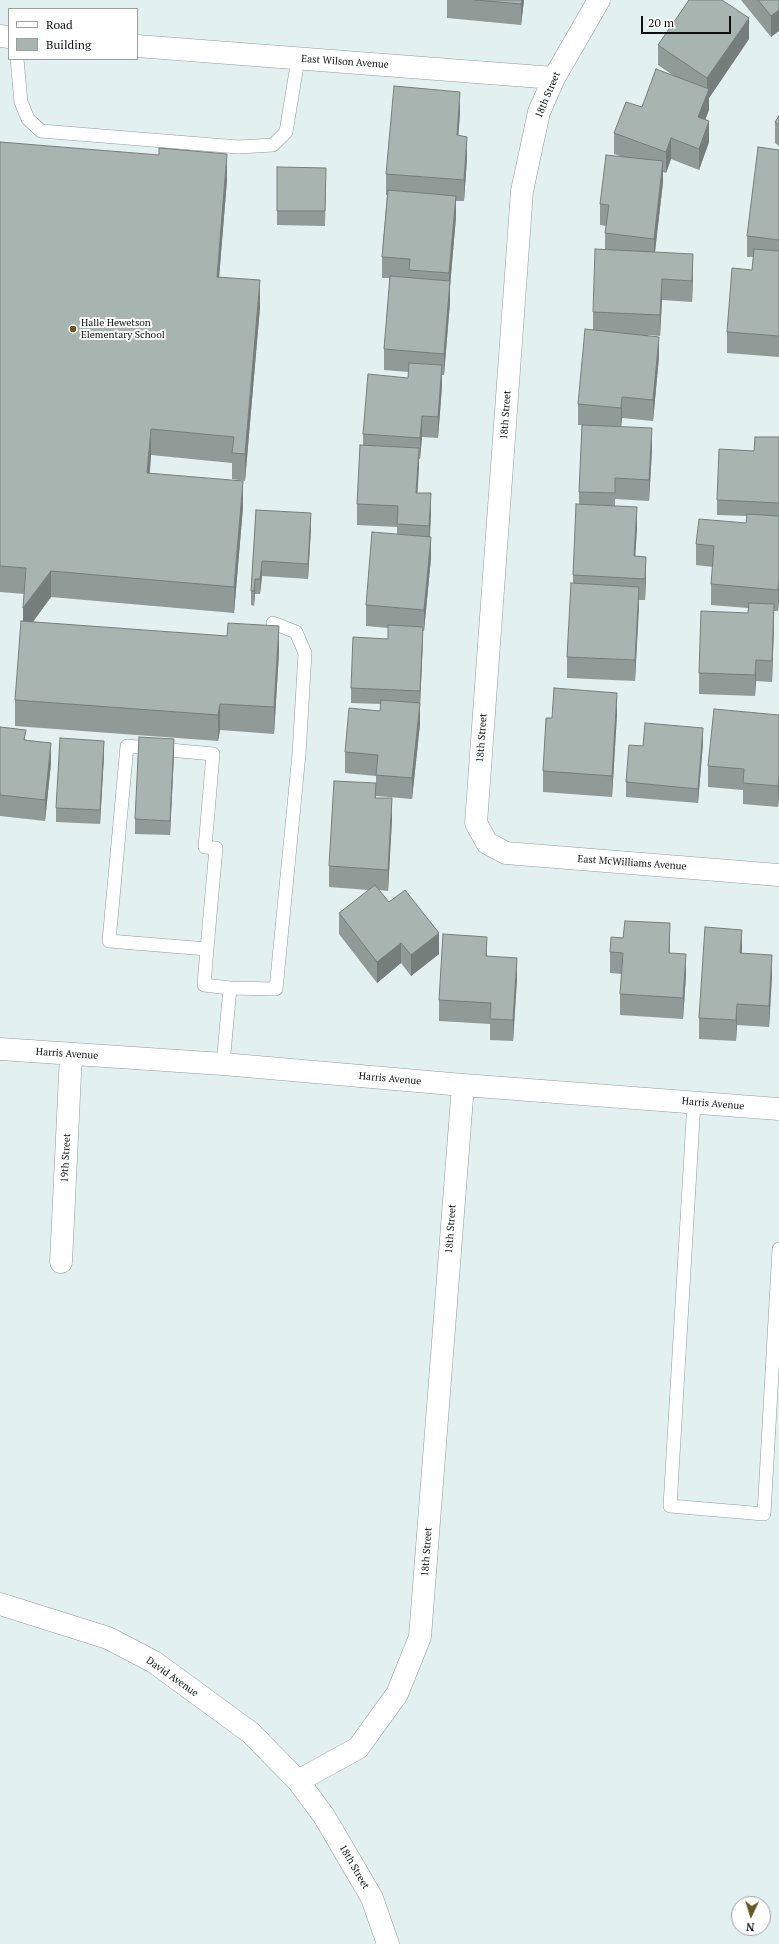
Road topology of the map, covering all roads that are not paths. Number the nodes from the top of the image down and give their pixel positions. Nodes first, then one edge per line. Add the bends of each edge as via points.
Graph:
1 (599, 0) edge
2 (138, 46) edge
3 (298, 59) junction
4 (17, 60) edge
5 (554, 78) junction
6 (273, 624) edge
7 (487, 844) joint
8 (779, 875) edge
9 (207, 949) junction
10 (230, 988) junction
11 (0, 1049) edge
12 (71, 1054) junction
13 (223, 1064) junction
14 (463, 1085) junction
15 (694, 1102) junction
16 (779, 1109) edge
17 (779, 1249) edge
18 (61, 1262) dead end
19 (0, 1604) edge
20 (298, 1781) junction
21 (388, 1944) edge

1 - 5 street, 18th Street
2 - 3 street, East Wilson Avenue
3 - 4 lane via 286,132 272,146 238,147 41,131 28,119 21,102
3 - 5 street, East Wilson Avenue
5 - 7 street, 18th Street via 539,112 522,191 476,823
6 - 10 lane via 296,632 305,653 299,754 276,989
7 - 8 street, East McWilliams Avenue via 506,853
9 - 9 lane via 216,848 205,847 213,754 127,746 109,940
9 - 10 lane via 204,985
10 - 13 lane
11 - 12 street, Harris Avenue
12 - 13 street, Harris Avenue
12 - 18 street, 19th Street
13 - 14 street, Harris Avenue
14 - 15 street, Harris Avenue
14 - 20 street, 18th Street via 420,1637 397,1694 358,1748
15 - 16 street, Harris Avenue
15 - 17 lane via 670,1506 764,1514
19 - 20 street, David Avenue via 108,1638 154,1662 251,1734
20 - 21 street, 18th Street via 324,1816 372,1898

